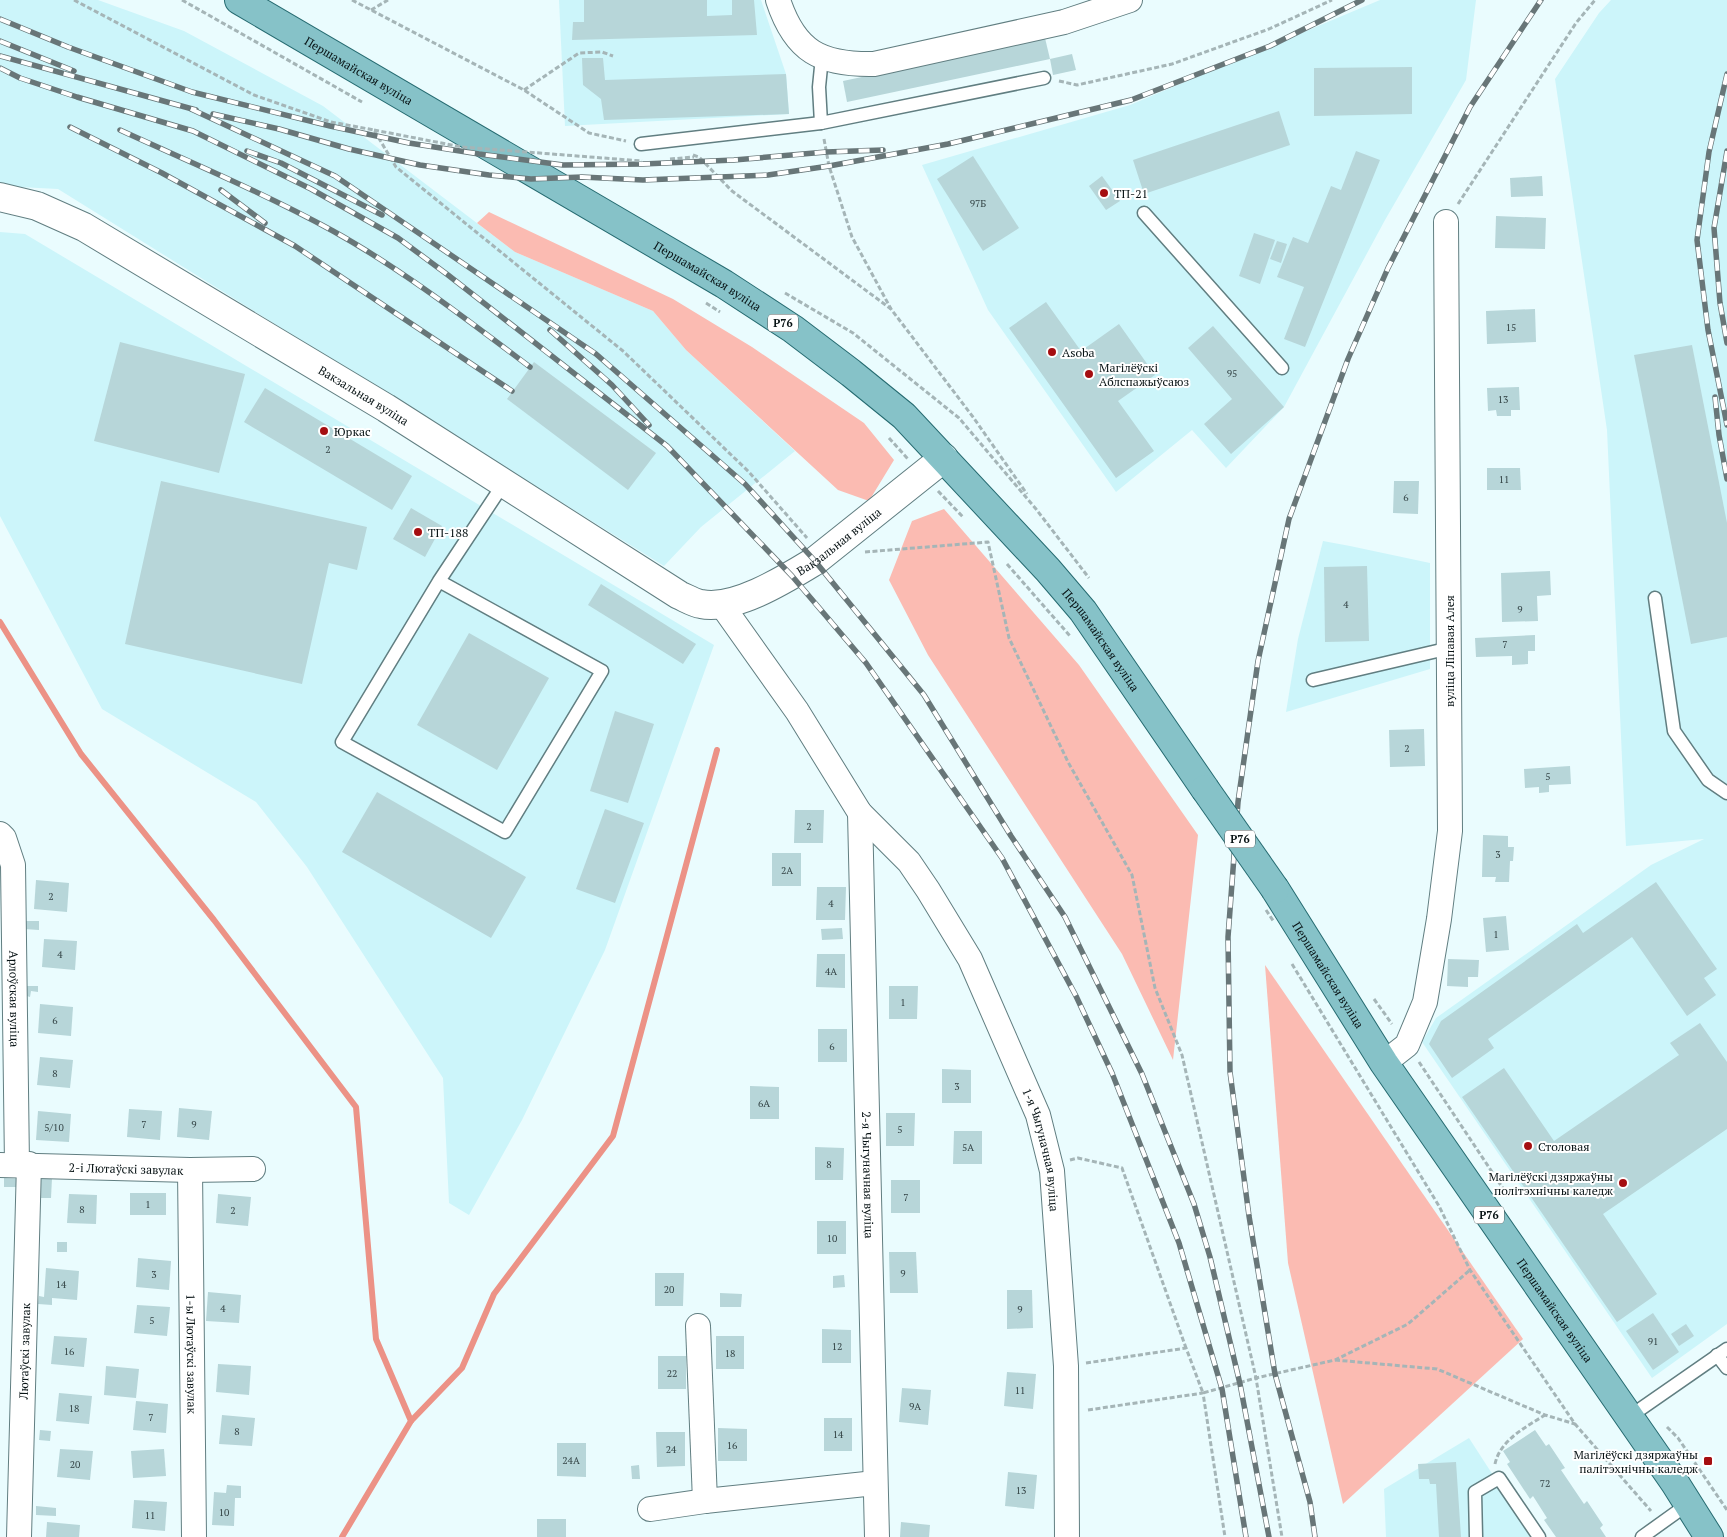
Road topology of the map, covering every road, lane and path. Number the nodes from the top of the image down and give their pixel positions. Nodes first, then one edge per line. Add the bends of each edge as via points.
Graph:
1 (74, 0) edge
2 (182, 0) edge
3 (239, 0) edge
4 (388, 0) edge
5 (778, 0) edge
6 (1130, 0) edge
7 (1332, 0) edge
8 (1595, 0) edge
9 (371, 10) dead end
10 (613, 56) dead end
11 (822, 58) junction
12 (1044, 78) joint
13 (524, 90) dead end
14 (365, 104) dead end
15 (821, 123) junction
16 (374, 130) junction
17 (416, 132) dead end
18 (641, 144) dead end
19 (442, 147) dead end
20 (642, 161) dead end
21 (0, 197) edge
22 (1144, 213) dead end
23 (1446, 222) joint
24 (702, 300) dead end
25 (726, 316) dead end
26 (1282, 368) dead end
27 (886, 434) dead end
28 (944, 458) junction
29 (921, 475) junction
30 (504, 483) junction
31 (1036, 508) dead end
32 (968, 522) dead end
33 (982, 535) dead end
34 (988, 542) junction
35 (995, 549) dead end
36 (861, 552) dead end
37 (822, 555) junction
38 (1001, 557) dead end
39 (439, 581) junction
40 (1655, 598) dead end
41 (722, 604) junction
42 (1071, 638) dead end
43 (1450, 648) junction
44 (1313, 680) dead end
45 (1727, 793) edge
46 (860, 813) junction
47 (0, 834) edge
48 (1274, 922) dead end
49 (1278, 930) dead end
50 (1292, 962) dead end
51 (1384, 1063) junction
52 (1050, 1163) junction
53 (16, 1165) edge
54 (253, 1169) dead end
55 (190, 1170) junction
56 (1470, 1270) junction
57 (698, 1326) dead end
58 (1186, 1348) junction
59 (1722, 1352) edge
60 (1335, 1360) junction
61 (1066, 1366) junction
62 (1727, 1368) edge
63 (1256, 1378) junction
64 (1203, 1394) junction
65 (1066, 1413) junction
66 (1545, 1414) junction
67 (1629, 1417) junction
68 (1575, 1424) junction
69 (1499, 1478) junction
70 (876, 1483) junction
71 (705, 1501) junction
72 (1688, 1504) junction
73 (650, 1509) dead end
74 (1661, 1524) junction
75 (1644, 1536) edge
76 (19, 1537) edge
77 (194, 1537) edge
78 (876, 1537) edge
79 (1067, 1537) edge
80 (1225, 1537) edge
81 (1282, 1537) edge
82 (1476, 1537) edge
83 (1539, 1537) edge
84 (1709, 1537) edge

1 - 16 path via 254,95 330,122
2 - 14 path
3 - 28 main road, Першамайская вуліца / Р76 via 724,284 793,329 851,373 904,416
4 - 9 path
5 - 11 street via 791,31 803,45
6 - 11 street via 1064,22 874,64 849,65
7 - 12 path via 1269,29 1172,64 1076,85
8 - 23 path via 1576,23
10 - 13 path via 602,52 579,53
11 - 15 lane via 819,87
12 - 15 lane
15 - 18 lane
15 - 31 path via 829,166 852,237 892,308
16 - 20 path, bridge via 462,147
16 - 37 path via 396,167 623,352 749,472
17 - 19 path
21 - 30 main road, Вакзальная вуліца via 37,206 84,226
22 - 26 lane
23 - 43 street, вуліца Ліпавая Алея
24 - 25 path
27 - 29 path
28 - 29 main road, Вакзальная вуліца
28 - 51 main road, Першамайская вуліца / Р76, bridge via 1082,611 1275,889
29 - 32 path
29 - 37 main road, Вакзальная вуліца
30 - 39 lane
30 - 41 main road, Вакзальная вуліца via 680,595 701,604
33 - 34 path
34 - 35 path
34 - 36 path
34 - 63 path via 1010,638 1068,762 1132,875 1155,988 1182,1055
37 - 41 main road, Вакзальная вуліца via 759,593
38 - 42 path
39 - 39 lane via 602,671 505,832 342,742
40 - 45 lane via 1674,731 1708,780
41 - 46 street via 796,711
43 - 44 lane
43 - 51 street, вуліца Ліпавая Алея via 1450,831 1439,919 1425,1002 1407,1045
46 - 52 street, 1-я Чыгуначная вуліца via 909,862 970,959 1038,1115
46 - 70 street, 2-я Чыгуначная вуліца
47 - 53 street, Арлоўская вуліца via 13,865
48 - 49 path
50 - 56 path via 1439,1206
51 - 67 main road, Першамайская вуліца / Р76
52 - 58 path via 1078,1158 1122,1168
52 - 61 street, 1-я Чыгуначная вуліца
53 - 55 street, 2-і Лютаўскі завулак
53 - 76 street, Лютаўскі завулак
54 - 55 street, 2-і Лютаўскі завулак
55 - 77 street, 1-ы Лютаўскі завулак
56 - 60 path via 1408,1324
56 - 68 path
57 - 71 street
58 - 61 path
58 - 64 path
59 - 62 lane
59 - 67 lane
60 - 63 path
60 - 66 path via 1437,1369
61 - 65 street, 1-я Чыгуначная вуліца
63 - 64 path
63 - 81 path
64 - 65 path
64 - 80 path
65 - 79 street, 1-я Чыгуначная вуліца
66 - 68 path
66 - 69 path via 1512,1437 1497,1454 1494,1468
67 - 72 main road, Першамайская вуліца / Р76
68 - 74 path
69 - 82 lane via 1475,1492
69 - 83 lane
70 - 71 street
70 - 78 street, 2-я Чыгуначная вуліца
71 - 73 street
72 - 74 lane
72 - 84 main road, Першамайская вуліца / Р76
74 - 75 lane

